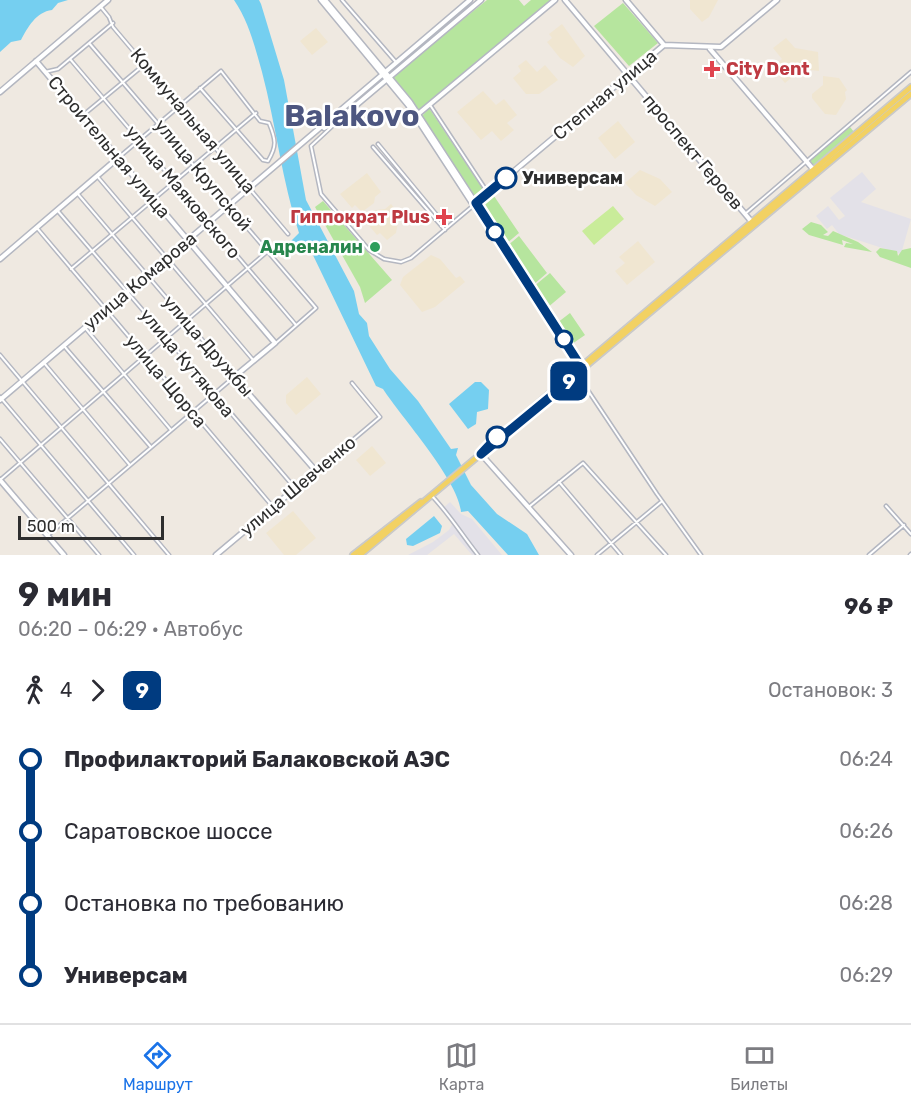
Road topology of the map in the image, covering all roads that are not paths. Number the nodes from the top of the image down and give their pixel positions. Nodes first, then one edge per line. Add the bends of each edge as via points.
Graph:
1 (108, 0) edge
2 (316, 0) edge
3 (325, 0) edge
4 (342, 0) edge
5 (470, 0) edge
6 (481, 0) edge
7 (555, 0) edge
8 (566, 0) edge
9 (626, 0) edge
10 (777, 0) edge
11 (100, 6) junction
12 (328, 8) junction
13 (113, 23) junction
14 (89, 43) junction
15 (417, 44) junction
16 (664, 45) junction
17 (721, 47) junction
18 (709, 48) junction
19 (421, 51) junction
20 (406, 53) junction
21 (717, 56) junction
22 (70, 59) junction
23 (411, 59) junction
24 (36, 61) junction
25 (396, 62) junction
26 (145, 64) junction
27 (44, 72) junction
28 (911, 72) edge
29 (384, 73) junction
30 (629, 75) junction
31 (388, 78) junction
32 (124, 82) junction
33 (911, 87) edge
34 (200, 88) junction
35 (0, 92) edge
36 (911, 94) edge
37 (104, 99) junction
38 (180, 105) junction
39 (430, 105) junction
40 (348, 112) junction
41 (256, 113) junction
42 (334, 114) junction
43 (417, 115) junction
44 (82, 116) junction
45 (338, 119) junction
46 (160, 123) junction
47 (328, 127) junction
48 (236, 130) junction
49 (140, 140) junction
50 (306, 140) junction
51 (378, 144) dead end
52 (215, 147) junction
53 (373, 147) dead end
54 (118, 158) junction
55 (806, 162) junction
56 (195, 164) junction
57 (815, 172) junction
58 (98, 176) junction
59 (174, 182) junction
60 (250, 188) junction
61 (77, 193) junction
62 (488, 193) junction
63 (154, 199) junction
64 (475, 204) junction
65 (230, 206) junction
66 (774, 206) junction
67 (57, 210) junction
68 (745, 214) junction
69 (132, 217) junction
70 (436, 219) junction
71 (751, 221) junction
72 (210, 222) junction
73 (37, 228) junction
74 (445, 230) junction
75 (112, 234) junction
76 (288, 234) dead end
77 (735, 239) junction
78 (188, 240) junction
79 (268, 251) junction
80 (92, 252) junction
81 (167, 258) junction
82 (0, 259) edge
83 (248, 268) junction
84 (71, 269) junction
85 (147, 275) junction
86 (227, 286) junction
87 (127, 292) junction
88 (206, 304) junction
89 (106, 310) junction
90 (187, 321) junction
91 (296, 325) junction
92 (85, 328) junction
93 (166, 339) junction
94 (275, 343) junction
95 (64, 346) junction
96 (0, 355) edge
97 (145, 356) junction
98 (254, 361) junction
99 (44, 363) junction
100 (581, 367) junction
101 (124, 374) junction
102 (578, 374) junction
103 (234, 377) junction
104 (22, 381) junction
105 (352, 383) dead end
106 (103, 392) junction
107 (213, 395) junction
108 (1, 398) edge
109 (83, 410) junction
110 (192, 412) junction
111 (61, 428) junction
112 (171, 430) junction
113 (0, 439) edge
114 (494, 442) junction
115 (41, 445) junction
116 (151, 447) junction
117 (481, 454) junction
118 (21, 463) junction
119 (130, 464) junction
120 (316, 471) junction
121 (0, 480) edge
122 (110, 482) junction
123 (560, 482) junction
124 (443, 487) junction
125 (295, 488) junction
126 (432, 496) junction
127 (88, 501) junction
128 (662, 501) junction
129 (886, 506) dead end
130 (273, 507) junction
131 (529, 507) junction
132 (404, 516) junction
133 (68, 518) junction
134 (637, 523) junction
135 (904, 525) junction
136 (911, 534) edge
137 (48, 535) junction
138 (612, 544) junction
139 (64, 555) edge
140 (99, 555) edge
141 (134, 555) edge
142 (169, 555) edge
143 (216, 555) edge
144 (354, 555) edge
145 (360, 555) edge
146 (478, 555) edge
147 (571, 555) edge
148 (597, 555) edge
149 (621, 555) edge
150 (666, 555) edge
151 (701, 555) edge
152 (869, 555) edge

1 - 11 street
2 - 12 street
3 - 12 street
3 - 29 street
4 - 25 street
5 - 15 street
6 - 19 street
7 - 39 street
8 - 30 street, проспект Героев
9 - 16 street
10 - 17 street
11 - 13 street, Коммунальная улица
11 - 24 street
12 - 29 street
13 - 14 street
13 - 26 street, Коммунальная улица
14 - 22 street
14 - 32 street, улица Крупской
15 - 19 street
15 - 20 street
16 - 18 street, Степная улица
16 - 30 street, Степная улица
17 - 18 street, Степная улица
17 - 21 street
18 - 21 street
19 - 23 street
20 - 23 street
20 - 25 street
21 - 55 street
22 - 27 street via 58,69
22 - 37 street, улица Маяковского
23 - 31 street
24 - 27 street, Строительная улица
24 - 35 street
25 - 29 street
26 - 32 street
26 - 38 street, Коммунальная улица
27 - 44 street, Строительная улица
28 - 55 street
29 - 31 street
29 - 42 street
30 - 62 street, Степная улица
30 - 68 street, проспект Героев
31 - 40 street
31 - 43 street
32 - 37 street
32 - 46 street, улица Крупской
33 - 57 main road
34 - 38 street
34 - 41 street via 220,71
34 - 48 street
36 - 57 main road
37 - 44 street
37 - 49 street, улица Маяковского
38 - 46 street
38 - 52 street, Коммунальная улица
39 - 43 street
39 - 62 street
40 - 45 street
40 - 47 street
41 - 48 street
41 - 48 street via 260,120 269,123 276,141 268,161
42 - 45 street
42 - 50 street
43 - 64 street
44 - 54 street, Строительная улица
45 - 47 street
46 - 49 street
46 - 56 street, улица Крупской
47 - 50 street
47 - 74 street via 311,146 318,189 369,250 384,259 401,262 420,252
48 - 52 street
49 - 54 street
49 - 59 street, улица Маяковского
50 - 60 street, улица Комарова
51 - 70 street via 436,214
52 - 56 street
52 - 60 street, Коммунальная улица
53 - 70 street
54 - 58 street
54 - 63 street, Строительная улица
55 - 57 street
55 - 68 street
56 - 59 street
56 - 65 street, улица Крупской
57 - 66 main road
58 - 61 street
58 - 69 street
59 - 63 street
59 - 72 street, улица Маяковского
60 - 65 street, улица Комарова
60 - 76 street, Коммунальная улица
61 - 67 street
61 - 75 street, улица Дружбы
62 - 64 street, Степная улица
63 - 69 street
63 - 78 street, Строительная улица
64 - 74 street
64 - 100 street
65 - 72 street, улица Комарова
65 - 79 street, улица Крупской
66 - 71 main road
66 - 77 main road
67 - 73 street
67 - 80 street, улица Кутякова
68 - 71 street, проспект Героев
69 - 75 street
69 - 81 street
70 - 74 street
71 - 77 main road
72 - 78 street, улица Комарова
72 - 83 street, улица Маяковского
73 - 82 street
73 - 84 street, улица Щорса
75 - 80 street
75 - 85 street, улица Дружбы
77 - 100 main road
78 - 81 street, улица Комарова
78 - 86 street, Строительная улица
79 - 83 street
79 - 91 street, улица Крупской via 316,308
80 - 84 street
80 - 87 street, улица Кутякова
81 - 85 street, улица Комарова
81 - 88 street
83 - 86 street
83 - 91 street, улица Маяковского
84 - 89 street, улица Щорса
85 - 87 street, улица Комарова
85 - 90 street, улица Дружбы
86 - 88 street
86 - 94 street, Строительная улица
87 - 89 street, улица Комарова
87 - 93 street, улица Кутякова
88 - 90 street
88 - 98 street
89 - 92 street, улица Комарова
89 - 97 street, улица Щорса
90 - 93 street
90 - 103 street, улица Дружбы
91 - 94 street
92 - 95 street, улица Комарова
92 - 101 street
93 - 97 street
93 - 107 street, улица Кутякова
94 - 98 street
95 - 99 street, улица Комарова
95 - 106 street
96 - 104 street
97 - 101 street
97 - 110 street, улица Щорса
98 - 103 street
99 - 104 street, улица Комарова
99 - 109 street
100 - 102 main road
100 - 114 main road
101 - 106 street
101 - 112 street
102 - 114 main road
102 - 128 street
103 - 107 street
103 - 120 street, улица Дружбы
104 - 108 street, улица Комарова
104 - 111 street
105 - 120 street, улица Шевченко via 380,417
106 - 109 street
106 - 116 street
107 - 110 street
107 - 125 street, улица Кутякова
108 - 115 street
109 - 111 street
109 - 119 street
110 - 112 street
110 - 130 street, улица Щорса
111 - 115 street
111 - 122 street
112 - 116 street
113 - 118 street
114 - 117 main road
115 - 118 street
115 - 127 street
116 - 119 street
117 - 124 main road
117 - 131 street
118 - 121 street
118 - 133 street
119 - 122 street
120 - 125 street, улица Шевченко
121 - 137 street
122 - 127 street
122 - 142 street
123 - 131 street
123 - 134 street via 584,463
123 - 138 street
124 - 126 main road
124 - 132 main road
125 - 130 street, улица Шевченко
126 - 132 main road
126 - 146 street
127 - 133 street
127 - 141 street
128 - 134 street
128 - 151 street
129 - 135 street
130 - 143 street, улица Шевченко
131 - 147 street
132 - 144 main road
132 - 145 main road
133 - 137 street
133 - 140 street
134 - 138 street
134 - 150 street
135 - 136 street
135 - 152 street
137 - 139 street
138 - 148 street
138 - 149 street

